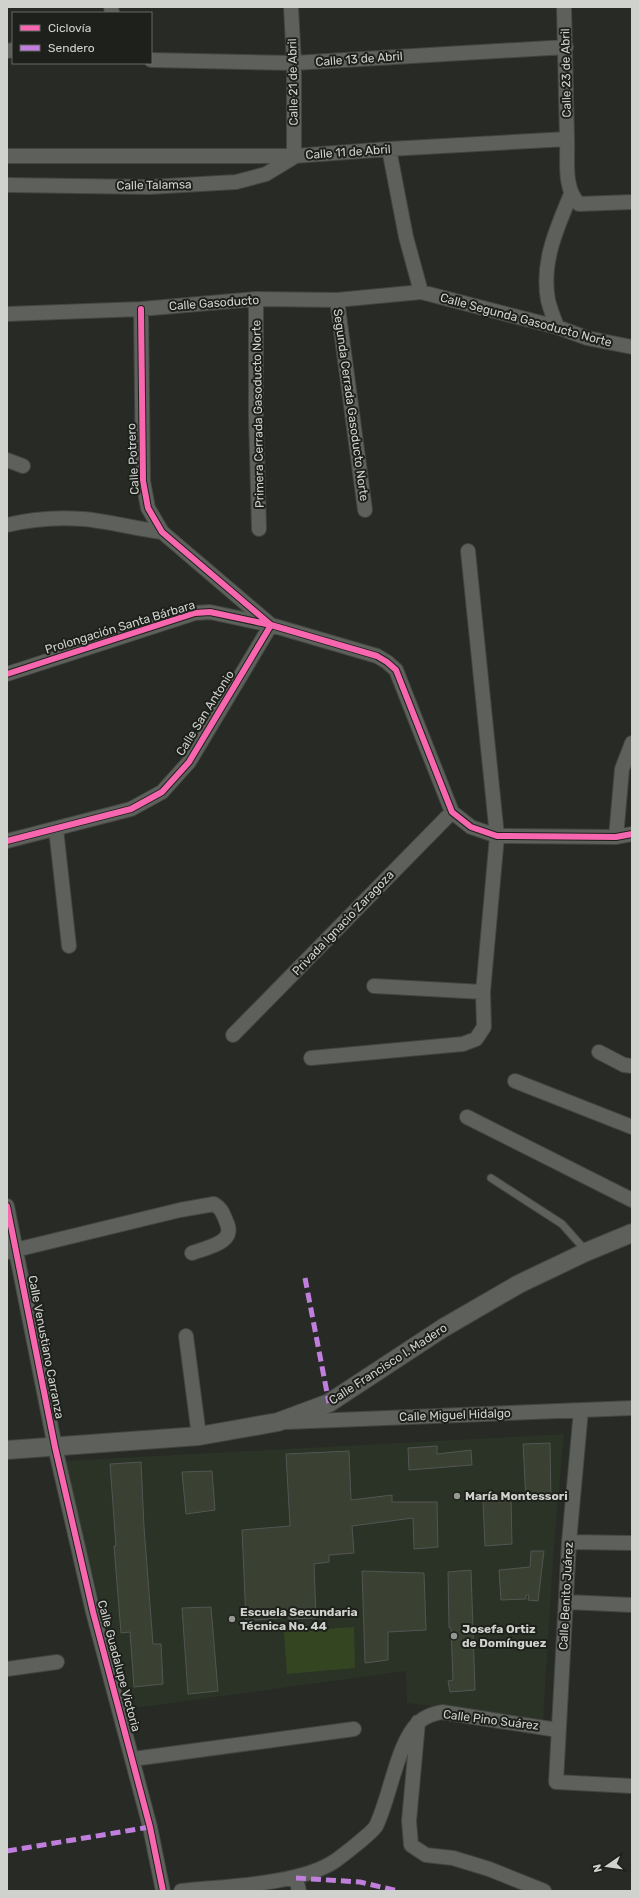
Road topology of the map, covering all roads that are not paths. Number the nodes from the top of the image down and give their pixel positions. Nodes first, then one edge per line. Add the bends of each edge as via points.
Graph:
1 (291, 7) edge
2 (564, 7) edge
3 (566, 46) junction
4 (152, 60) edge
5 (294, 63) junction
6 (567, 140) junction
7 (389, 149) junction
8 (7, 156) edge
9 (294, 156) junction
10 (7, 185) edge
11 (571, 194) junction
12 (632, 202) edge
13 (421, 292) junction
14 (256, 299) junction
15 (337, 300) junction
16 (141, 309) junction
17 (7, 314) edge
18 (557, 327) junction
19 (632, 347) edge
20 (7, 460) edge
21 (23, 466) dead end
22 (365, 510) dead end
23 (7, 525) edge
24 (259, 529) dead end
25 (162, 532) junction
26 (468, 551) dead end
27 (271, 625) junction
28 (7, 674) edge
29 (632, 742) edge
30 (452, 812) junction
31 (56, 829) junction
32 (632, 834) edge
33 (496, 836) junction
34 (616, 837) junction
35 (7, 841) edge
36 (69, 946) dead end
37 (374, 986) dead end
38 (483, 992) junction
39 (233, 1035) dead end
40 (599, 1052) dead end
41 (311, 1058) dead end
42 (632, 1066) edge
43 (515, 1081) dead end
44 (467, 1117) dead end
45 (632, 1127) edge
46 (491, 1178) dead end
47 (632, 1200) edge
48 (7, 1206) edge
49 (632, 1233) edge
50 (12, 1252) edge
51 (586, 1252) junction
52 (192, 1253) dead end
53 (186, 1336) dead end
54 (632, 1408) edge
55 (581, 1410) junction
56 (278, 1422) junction
57 (199, 1436) junction
58 (55, 1447) junction
59 (7, 1450) edge
60 (568, 1542) junction
61 (632, 1543) edge
62 (566, 1602) junction
63 (632, 1605) edge
64 (57, 1662) dead end
65 (7, 1669) edge
66 (418, 1722) junction
67 (354, 1729) dead end
68 (558, 1730) junction
69 (132, 1759) junction
70 (632, 1786) edge
71 (298, 1884) edge
72 (163, 1891) edge
73 (182, 1891) edge
74 (544, 1891) edge

1 - 5 street, Calle 21 de Abril
2 - 3 street, Calle 23 de Abril
3 - 5 street, Calle 13 de Abril
3 - 6 street, Calle 23 de Abril
4 - 5 street, Calle 13 de Abril
5 - 9 street, Calle 21 de Abril
6 - 7 street, Calle 11 de Abril
6 - 11 street via 568,184
7 - 9 street, Calle 11 de Abril
7 - 13 street via 400,209
8 - 9 street, Calle 11 de Abril
9 - 10 street, Calle Talamsa via 266,174 236,182 149,187
11 - 12 street via 579,204
11 - 18 street via 558,224 548,258 548,302
13 - 15 street, Calle Gasoducto
13 - 18 street, Calle Segunda Gasoducto Norte
14 - 15 street, Calle Gasoducto
14 - 16 street, Calle Gasoducto
14 - 24 street, Primera Cerrada Gasoducto Norte
15 - 22 street, Segunda Cerrada Gasoducto Norte
16 - 17 street, Calle Gasoducto
16 - 25 street, Calle Potrero via 143,481 148,508
18 - 19 street, Calle Segunda Gasoducto Norte via 587,338
20 - 21 street
23 - 25 street via 45,518 84,519 137,530
25 - 27 street, Calle Potrero
26 - 33 street
27 - 28 street, Prolongación Santa Bárbara via 210,612 195,613
27 - 30 street, Prolongación Santa Bárbara via 377,656 396,670
27 - 31 street, Calle San Antonio via 189,762 162,792 131,809
29 - 34 street via 622,769
30 - 33 street via 471,827
30 - 39 street, Privada Ignacio Zaragoza
31 - 35 street, Calle San Antonio
31 - 36 street
32 - 34 street
33 - 34 street
33 - 38 street
37 - 38 street
38 - 41 street via 484,1027 476,1039 463,1044
40 - 42 street via 624,1066
43 - 45 street
44 - 47 street
46 - 51 lane via 562,1224
48 - 50 street, Calle Venustiano Carranza
49 - 51 street, Calle Francisco I. Madero
50 - 52 street via 214,1204 220,1208 229,1227 228,1236 223,1241
50 - 58 street, Calle Venustiano Carranza
51 - 56 street, Calle Francisco I. Madero via 519,1284 443,1328 329,1403
53 - 57 street
54 - 55 street, Calle Miguel Hidalgo
55 - 56 street, Calle Miguel Hidalgo
55 - 60 street, Calle Benito Juárez
56 - 57 street, Calle Francisco I. Madero
57 - 58 street, Calle Francisco I. Madero
58 - 59 street, Calle Francisco I. Madero
58 - 69 street, Calle Guadalupe Victoria via 93,1612
60 - 61 street
60 - 62 street, Calle Benito Juárez
62 - 63 street
62 - 68 street, Calle Benito Juárez
64 - 65 street
66 - 68 street, Calle Pino Suárez via 442,1712
66 - 71 street, Calle Pino Suárez via 407,1736 375,1827 334,1862
66 - 74 street via 409,1821 411,1845 426,1855 453,1858 490,1869
67 - 69 street
68 - 70 street, Calle Benito Juárez via 556,1782
69 - 72 street, Calle Guadalupe Victoria
71 - 73 street, Calle Pino Suárez

